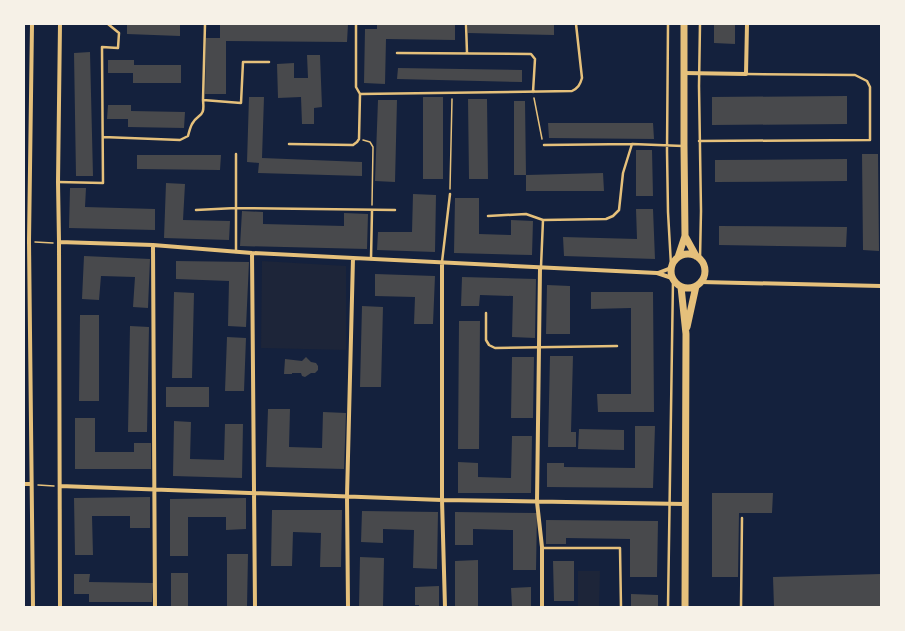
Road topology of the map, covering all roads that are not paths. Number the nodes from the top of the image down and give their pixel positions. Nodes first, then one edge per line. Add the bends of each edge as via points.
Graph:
1 (32, 24) edge
2 (60, 24) edge
3 (108, 24) edge
4 (205, 24) edge
5 (356, 24) edge
6 (466, 24) edge
7 (576, 24) edge
8 (668, 24) edge
9 (684, 24) edge
10 (700, 24) edge
11 (746, 24) edge
12 (397, 53) dead end
13 (467, 53) junction
14 (269, 62) dead end
15 (699, 72) junction
16 (684, 73) junction
17 (746, 74) junction
18 (533, 92) junction
19 (360, 94) junction
20 (203, 100) junction
21 (102, 138) junction
22 (699, 141) junction
23 (289, 144) dead end
24 (632, 144) junction
25 (667, 145) junction
26 (544, 146) road end
27 (684, 146) junction
28 (236, 154) dead end
29 (58, 182) junction
30 (450, 194) road end
31 (236, 208) junction
32 (196, 210) dead end
33 (395, 210) dead end
34 (372, 211) junction
35 (488, 216) dead end
36 (543, 220) junction
37 (685, 236) junction
38 (26, 241) edge
39 (59, 242) junction
40 (152, 245) junction
41 (236, 252) junction
42 (252, 253) junction
43 (678, 257) junction
44 (353, 258) junction
45 (698, 258) junction
46 (371, 259) junction
47 (442, 262) junction
48 (671, 266) junction
49 (540, 268) junction
50 (657, 273) junction
51 (672, 279) junction
52 (699, 284) junction
53 (881, 286) edge
54 (681, 287) junction
55 (486, 314) dead end
56 (686, 334) junction
57 (540, 346) junction
58 (617, 346) dead end
59 (24, 484) edge
60 (31, 484) junction
61 (60, 486) junction
62 (154, 489) junction
63 (255, 492) junction
64 (347, 496) junction
65 (442, 500) junction
66 (537, 502) junction
67 (669, 504) junction
68 (684, 504) junction
69 (742, 518) dead end
70 (542, 547) junction
71 (34, 607) edge
72 (60, 607) edge
73 (155, 607) edge
74 (255, 607) edge
75 (348, 607) edge
76 (445, 607) edge
77 (542, 607) edge
78 (621, 607) edge
79 (668, 607) edge
80 (685, 607) edge
81 (741, 607) edge

1 - 38 street
2 - 29 street
3 - 21 lane via 119,33 118,48 102,47
4 - 20 lane
5 - 19 lane via 356,87
6 - 13 lane
7 - 18 lane via 581,84 572,91
8 - 25 lane
9 - 16 main road
10 - 15 lane
11 - 17 street
12 - 13 lane
13 - 18 lane via 531,54 535,59
14 - 20 lane via 243,62 241,103
15 - 16 street
15 - 17 street
15 - 22 lane
16 - 27 main road
17 - 22 lane via 855,75 867,81 870,87 870,140
18 - 19 lane
19 - 23 lane via 359,139 353,145
20 - 21 lane via 204,110 190,126 188,136 184,139
21 - 29 lane via 103,183
22 - 45 lane via 701,211
24 - 25 lane
24 - 26 lane
24 - 36 lane via 623,173 619,210 613,216 606,219
25 - 27 lane
25 - 48 lane
27 - 37 main road
28 - 31 lane
29 - 39 street
30 - 47 lane
31 - 32 lane
31 - 34 lane
31 - 41 lane
33 - 34 lane
34 - 46 lane
35 - 36 lane via 526,214
36 - 49 lane
37 - 43 main road
37 - 45 main road
38 - 60 street
39 - 40 street
39 - 61 street
40 - 41 street
40 - 62 street
41 - 42 street
42 - 44 street
42 - 63 street
43 - 45 main road via 687,254
43 - 48 main road
44 - 46 street
44 - 64 street
45 - 52 main road via 705,273
46 - 47 street
47 - 49 street
47 - 65 street
48 - 50 street
48 - 51 main road
49 - 50 street
49 - 57 street
50 - 51 street
51 - 54 main road
51 - 67 lane
52 - 53 street
52 - 54 main road
52 - 56 main road
54 - 56 main road
55 - 57 lane via 486,340 489,345 495,348
56 - 68 main road
57 - 58 lane
57 - 66 street
59 - 60 street
60 - 71 street
61 - 62 street
61 - 72 street
62 - 63 street
62 - 73 street
63 - 64 street
63 - 74 street
64 - 65 street
64 - 75 street
65 - 66 street
65 - 76 street
66 - 67 street
66 - 70 street
67 - 68 street
67 - 79 lane
68 - 80 main road
69 - 81 lane
70 - 77 street
70 - 78 lane via 620,548

